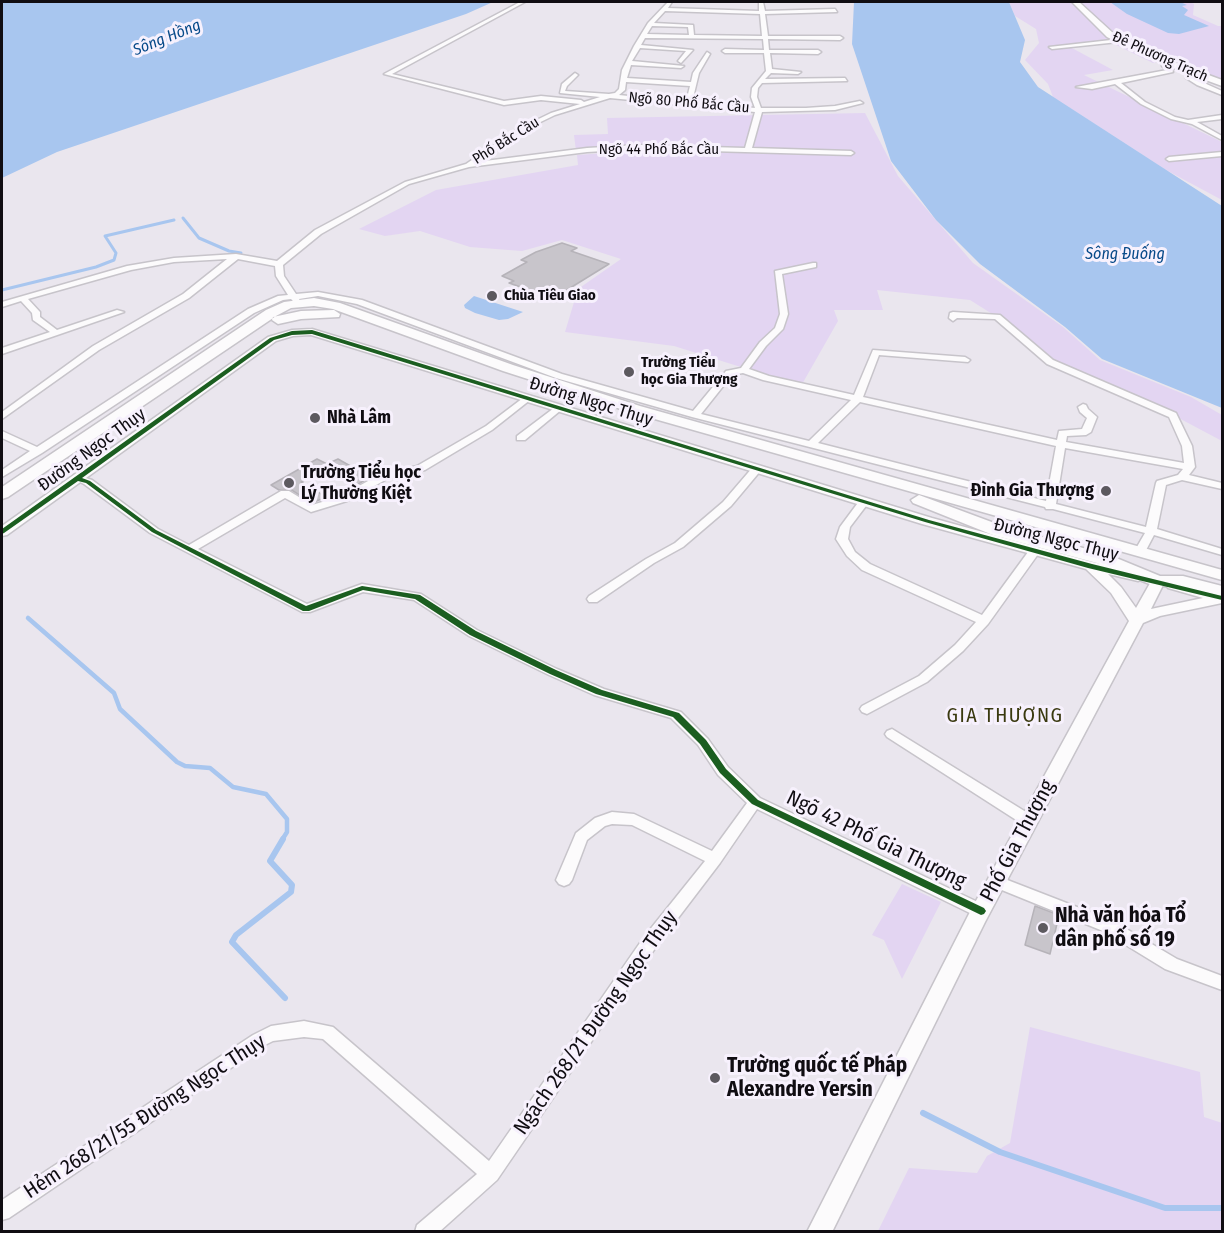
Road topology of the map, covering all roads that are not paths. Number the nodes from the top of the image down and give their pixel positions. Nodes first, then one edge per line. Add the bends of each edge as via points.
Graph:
1 (523, 2) edge
2 (670, 2) edge
3 (761, 2) edge
4 (1075, 2) edge
5 (729, 3) dead end
6 (663, 9) junction
7 (835, 11) dead end
8 (727, 12) junction
9 (762, 16) junction
10 (811, 17) dead end
11 (650, 24) junction
12 (643, 36) junction
13 (764, 36) junction
14 (692, 37) junction
15 (840, 38) dead end
16 (1118, 40) junction
17 (637, 46) junction
18 (1052, 47) dead end
19 (725, 51) dead end
20 (766, 51) junction
21 (818, 52) dead end
22 (707, 54) dead end
23 (1165, 62) junction
24 (628, 63) junction
25 (769, 71) junction
26 (1171, 71) junction
27 (798, 72) dead end
28 (575, 75) dead end
29 (1193, 76) junction
30 (1208, 79) junction
31 (623, 80) junction
32 (845, 80) dead end
33 (759, 81) junction
34 (654, 82) junction
35 (1116, 82) junction
36 (694, 84) junction
37 (1222, 84) edge
38 (1079, 87) dead end
39 (1222, 93) edge
40 (611, 96) junction
41 (641, 99) junction
42 (584, 102) junction
43 (860, 103) dead end
44 (689, 104) junction
45 (759, 110) junction
46 (1222, 117) edge
47 (1186, 121) junction
48 (1222, 138) edge
49 (748, 150) junction
50 (851, 153) dead end
51 (1222, 154) edge
52 (1169, 159) dead end
53 (468, 165) junction
54 (236, 256) junction
55 (279, 264) junction
56 (813, 265) dead end
57 (22, 298) junction
58 (295, 299) junction
59 (2, 304) edge
60 (120, 312) dead end
61 (360, 314) junction
62 (953, 318) dead end
63 (253, 326) junction
64 (56, 333) junction
65 (2, 351) edge
66 (964, 360) dead end
67 (744, 370) junction
68 (527, 398) junction
69 (857, 399) junction
70 (1083, 407) dead end
71 (558, 408) junction
72 (695, 415) junction
73 (2, 416) edge
74 (2, 434) edge
75 (521, 438) dead end
76 (1061, 444) junction
77 (810, 445) junction
78 (38, 451) junction
79 (1190, 467) junction
80 (757, 469) junction
81 (2, 474) edge
82 (1182, 477) junction
83 (77, 478) junction
84 (881, 479) junction
85 (1222, 486) edge
86 (2, 494) edge
87 (864, 502) junction
88 (1050, 507) junction
89 (1151, 531) junction
90 (2, 532) edge
91 (190, 549) junction
92 (1035, 550) junction
93 (1140, 552) junction
94 (1222, 552) edge
95 (1091, 566) junction
96 (1222, 574) edge
97 (1158, 580) junction
98 (1222, 591) edge
99 (1222, 598) edge
100 (593, 599) dead end
101 (1136, 620) junction
102 (984, 621) junction
103 (867, 709) dead end
104 (892, 734) dead end
105 (755, 802) junction
106 (1029, 821) junction
107 (715, 860) junction
108 (564, 880) dead end
109 (997, 882) junction
110 (981, 910) junction
111 (1222, 983) edge
112 (491, 1174) junction
113 (2, 1211) edge
114 (424, 1232) edge
115 (819, 1232) edge

1 - 42 street via 387,74 504,103 541,99
2 - 6 street
3 - 9 street
4 - 16 main road, Đê Phương Trạch
5 - 8 street
6 - 8 street
6 - 11 street
7 - 9 street
8 - 9 street
9 - 10 street
9 - 13 street
11 - 12 street
11 - 14 street via 691,26
12 - 14 street
12 - 17 street
13 - 14 street
13 - 15 street
13 - 20 street
16 - 18 street
16 - 23 main road, Đê Phương Trạch
17 - 24 street
17 - 24 street via 690,50 681,63
19 - 20 street
20 - 21 street
20 - 25 street
22 - 36 street
23 - 26 street
23 - 30 main road, Đê Phương Trạch
24 - 31 street
25 - 27 street
25 - 33 street, Ngõ 80 Phố Bắc Cầu
26 - 29 street
26 - 35 street
28 - 40 street, Ngõ 80 Phố Bắc Cầu via 561,92
29 - 30 street
29 - 39 street via 1188,77
30 - 37 main road, Đê Phương Trạch
31 - 34 street
31 - 40 street via 622,90
32 - 33 street
33 - 45 street, Ngõ 80 Phố Bắc Cầu via 754,97
34 - 36 street
34 - 41 street
35 - 38 street
35 - 47 street via 1143,103
36 - 44 street
40 - 41 street, Ngõ 80 Phố Bắc Cầu
40 - 42 street, Phố Bắc Cầu
41 - 44 street, Ngõ 80 Phố Bắc Cầu
42 - 53 street, Phố Bắc Cầu via 518,130
43 - 45 street via 806,110
44 - 45 street, Ngõ 80 Phố Bắc Cầu
45 - 49 street
46 - 47 street
47 - 48 street
49 - 50 street, Ngõ 44 Phố Bắc Cầu
49 - 53 street, Ngõ 44 Phố Bắc Cầu via 639,147
51 - 52 street
53 - 55 street, Phố Bắc Cầu via 419,178 391,192 318,232
54 - 55 street
54 - 57 street via 198,257 130,268
54 - 73 street via 186,296 96,348
55 - 58 street via 280,276
56 - 67 street via 778,273 784,314 779,329
57 - 59 street
57 - 64 street via 36,312 36,318
58 - 61 main road, Đường Ngọc Thụy
58 - 63 main road, Đường Ngọc Thụy
58 - 72 street, Đường Ngọc Thụy via 324,294 359,302 559,376
58 - 78 street, Đường Ngọc Thụy via 273,301 239,319
60 - 64 street
61 - 63 main road, Đường Ngọc Thụy via 307,315
61 - 84 main road, Đường Ngọc Thụy via 569,388
62 - 79 street via 997,317 1050,362 1173,415 1187,446
63 - 86 main road, Đường Ngọc Thụy
64 - 65 street
66 - 69 street via 876,352
67 - 69 street
67 - 72 street via 729,373
68 - 71 street, Đường Ngọc Thụy
68 - 83 street, Đường Ngọc Thụy via 319,333 292,333 272,339
68 - 91 street via 489,428 421,468 384,477 343,499 311,509 285,493
69 - 76 street
69 - 77 street
70 - 76 street via 1092,417 1086,432 1063,433
71 - 75 street
71 - 80 street, Đường Ngọc Thụy
72 - 77 street, Đường Ngọc Thụy
74 - 78 street
76 - 79 street
76 - 88 street
77 - 88 street, Đường Ngọc Thụy
78 - 81 street, Đường Ngọc Thụy
79 - 82 street
80 - 87 street, Đường Ngọc Thụy
80 - 100 street via 727,504 679,545
82 - 85 street
82 - 89 street via 1161,483
83 - 90 street, Đường Ngọc Thụy
83 - 91 street, Ngõ 42 Phố Gia Thượng via 154,531
84 - 93 main road, Đường Ngọc Thụy
84 - 97 main road via 941,510 999,531 1103,559
87 - 92 street, Đường Ngọc Thụy
87 - 102 street via 845,527 842,539 858,561
88 - 89 street, Đường Ngọc Thụy
89 - 93 street
89 - 94 street, Đường Ngọc Thụy
91 - 105 street, Ngõ 42 Phố Gia Thượng via 306,609 362,588 417,597 473,633 553,672 599,692 676,715
92 - 95 street, Đường Ngọc Thụy
92 - 102 street
93 - 96 main road, Đường Ngọc Thụy
95 - 97 street, Đường Ngọc Thụy
95 - 101 street via 1116,590
97 - 98 main road
97 - 99 street, Đường Ngọc Thụy
97 - 101 street, Phố Gia Thượng
99 - 101 street
101 - 106 street, Phố Gia Thượng
102 - 103 street via 923,679
104 - 106 street
105 - 107 street, Ngách 268/21 Đường Ngọc Thụy
105 - 110 street, Ngõ 42 Phố Gia Thượng
106 - 109 street, Phố Gia Thượng
107 - 108 street via 634,820 612,818 581,837
107 - 112 street, Ngách 268/21 Đường Ngọc Thụy via 650,942
109 - 110 street, Phố Gia Thượng
109 - 111 street via 1108,926 1171,964
110 - 115 street, Phố Gia Thượng
112 - 113 street, Hẻm 268/21/55 Đường Ngọc Thụy via 327,1032 304,1029 259,1040
112 - 114 street, Ngách 268/21 Đường Ngọc Thụy

